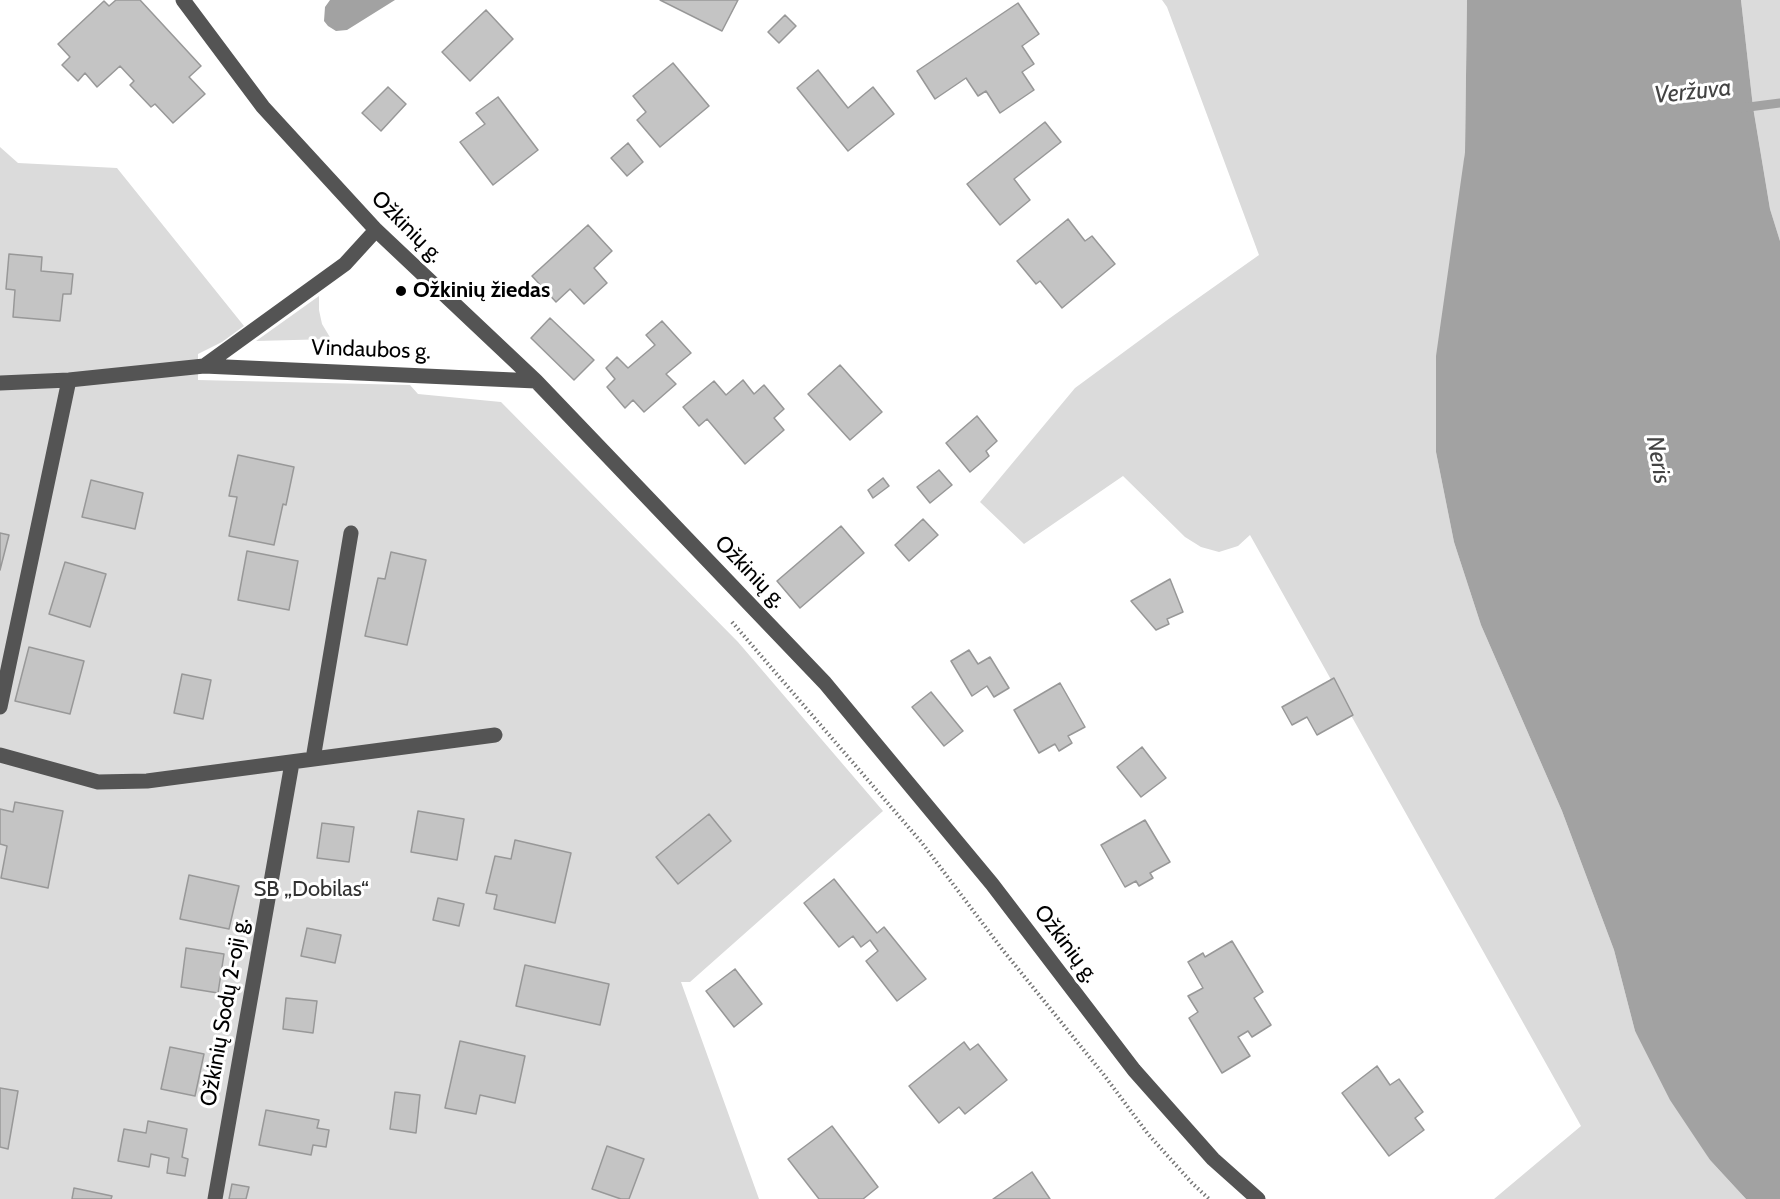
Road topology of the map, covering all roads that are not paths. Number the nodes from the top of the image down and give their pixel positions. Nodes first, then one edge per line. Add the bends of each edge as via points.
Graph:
1 (183, 0) edge
2 (376, 231) junction
3 (204, 366) junction
4 (69, 380) junction
5 (536, 381) junction
6 (0, 383) edge
7 (351, 533) dead end
8 (0, 707) edge
9 (495, 735) dead end
10 (0, 756) edge
11 (313, 759) junction
12 (292, 763) junction
13 (215, 1199) edge
14 (1258, 1199) edge

1 - 2 street, Ožkinių g. via 263,107
2 - 3 street, Vindaubos g. via 345,264
2 - 5 street, Ožkinių g.
3 - 4 street, Vindaubos g.
3 - 5 street, Vindaubos g.
4 - 6 street, Vindaubos g.
4 - 8 street
5 - 14 street, Ožkinių g. via 825,683 992,884 1134,1070 1213,1159
7 - 11 street
9 - 11 street
10 - 12 street via 98,782 147,781
11 - 12 street
12 - 13 street, Ožkinių Sodų 2-oji g.

